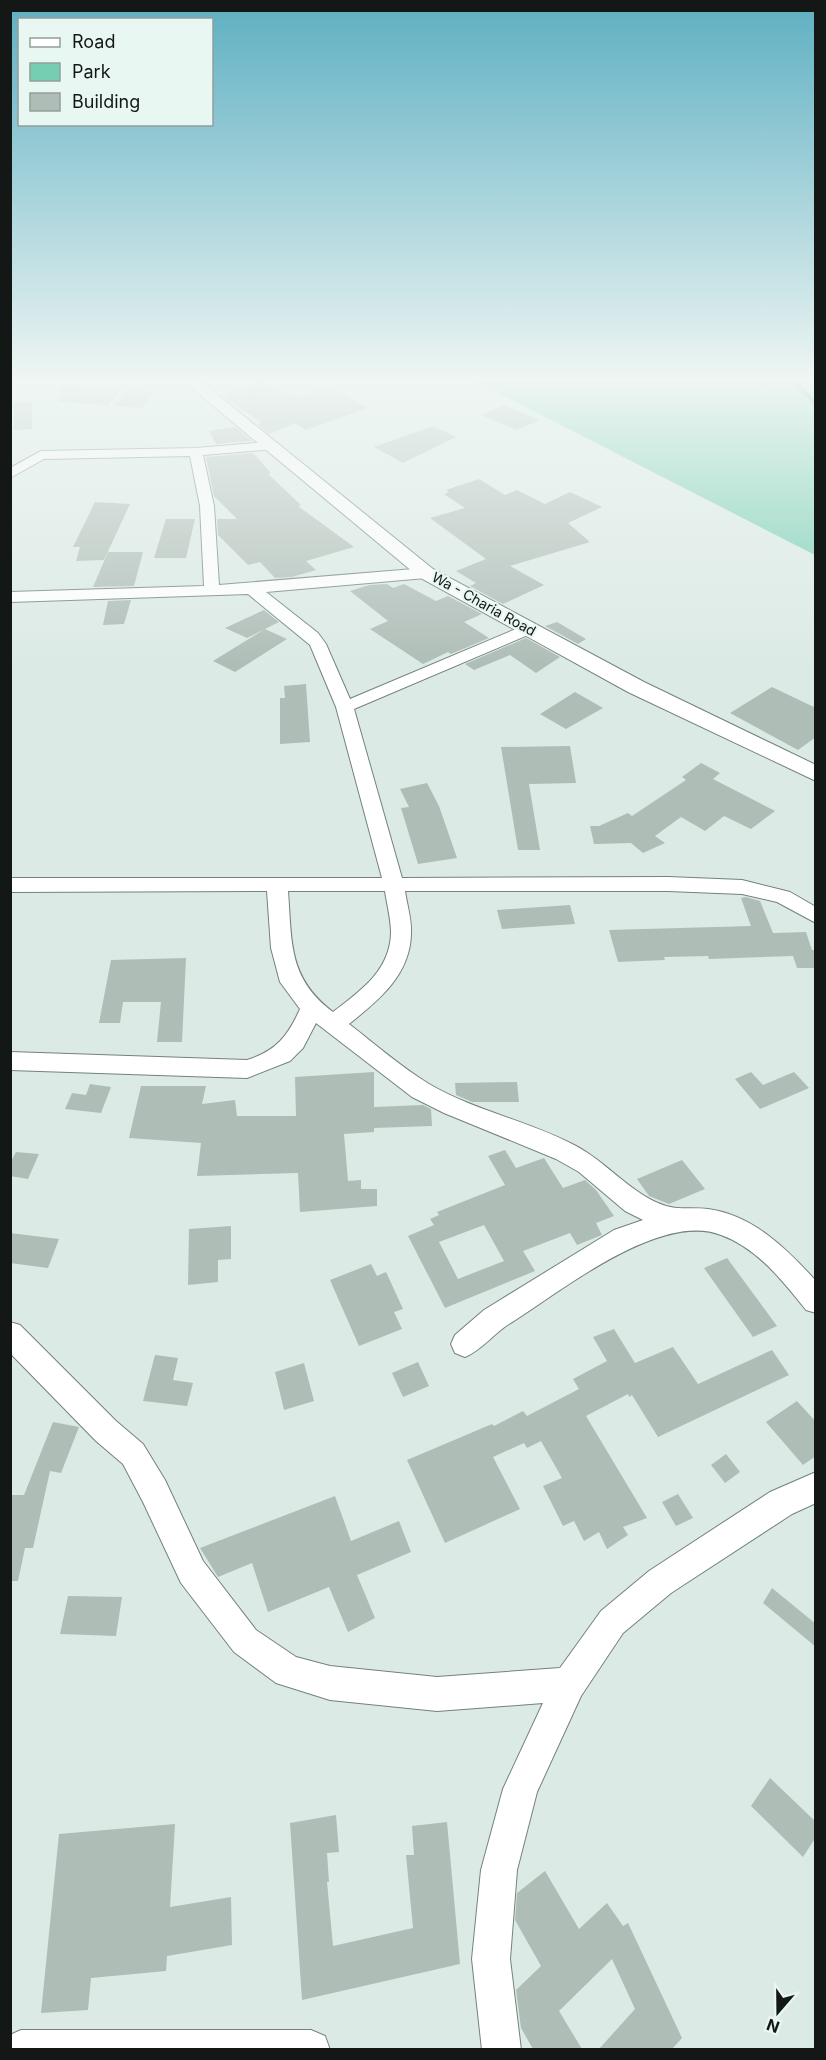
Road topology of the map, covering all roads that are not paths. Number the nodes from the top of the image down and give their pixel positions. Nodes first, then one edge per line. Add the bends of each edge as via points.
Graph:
1 (201, 475) edge
2 (305, 475) edge
3 (426, 573) junction
4 (252, 589) junction
5 (212, 591) junction
6 (10, 597) edge
7 (529, 629) junction
8 (345, 707) junction
9 (816, 774) edge
10 (277, 884) junction
11 (394, 884) junction
12 (10, 885) edge
13 (816, 916) edge
14 (312, 1008) junction
15 (333, 1024) junction
16 (10, 1061) edge
17 (676, 1220) junction
18 (816, 1301) edge
19 (10, 1334) edge
20 (465, 1344) dead end
21 (816, 1487) edge
22 (570, 1684) junction
23 (21, 2049) edge
24 (310, 2049) edge
25 (502, 2049) edge

1 - 5 street via 207,506
2 - 3 street, Wa - Charia Road
3 - 4 street
3 - 7 street, Wa - Charia Road
4 - 5 street
4 - 8 street via 312,636
5 - 6 street
7 - 8 street
7 - 9 street, Wa - Charia Road via 636,687
8 - 11 street
10 - 11 street
10 - 12 street
10 - 14 street via 282,948 291,982
11 - 13 street via 742,887 783,897
11 - 15 street via 401,933 393,965 372,994
14 - 15 street
14 - 16 street via 297,1042 288,1051 272,1062 248,1069
15 - 17 street via 420,1090 565,1152 588,1165 634,1203
17 - 18 street via 710,1220 749,1235 791,1272
17 - 20 street via 623,1238 494,1319
19 - 22 street via 133,1454 192,1572 245,1641 288,1671 330,1683 437,1694
21 - 22 street via 781,1503 660,1582 612,1622
22 - 25 street via 520,1789 499,1870 491,1959
23 - 24 street

